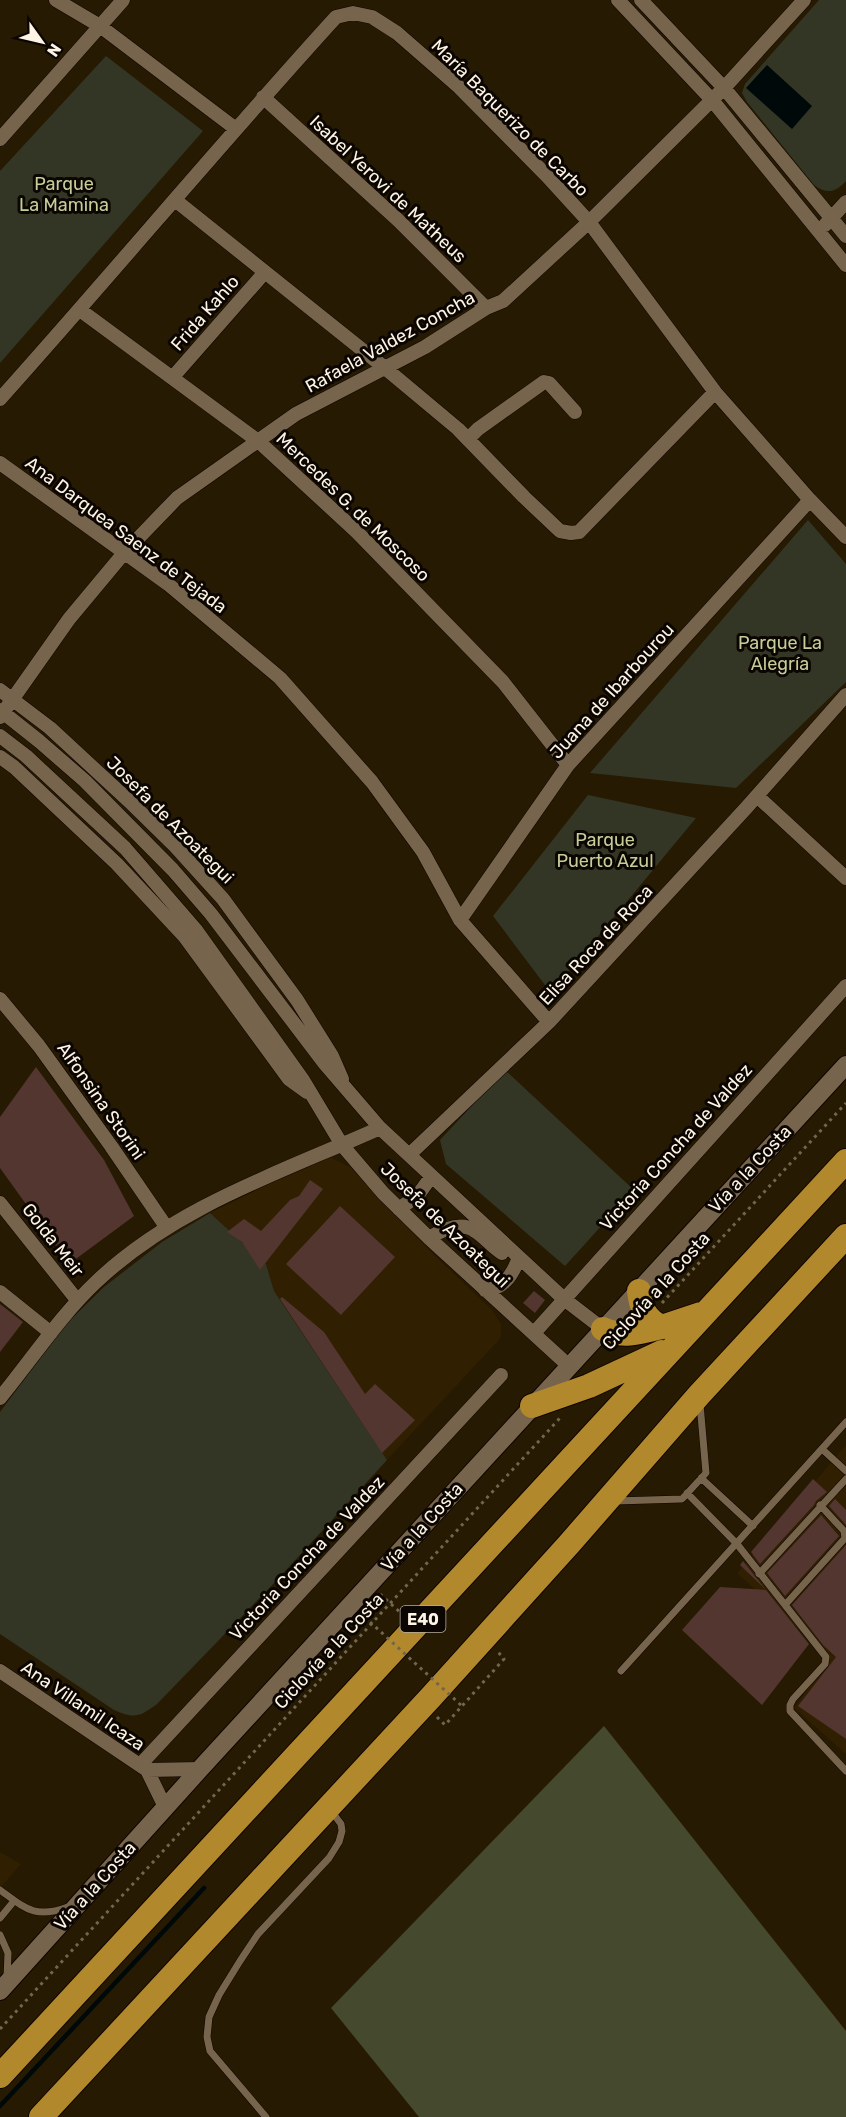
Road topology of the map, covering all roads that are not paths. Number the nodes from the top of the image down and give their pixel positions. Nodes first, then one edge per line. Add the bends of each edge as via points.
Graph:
1 (56, 0) edge
2 (123, 0) edge
3 (619, 0) edge
4 (641, 0) edge
5 (804, 0) edge
6 (99, 26) junction
7 (724, 88) junction
8 (263, 97) junction
9 (712, 100) junction
10 (236, 129) junction
11 (0, 139) edge
12 (176, 200) junction
13 (846, 202) edge
14 (831, 219) junction
15 (590, 222) junction
16 (820, 232) junction
17 (846, 236) edge
18 (846, 265) edge
19 (265, 272) junction
20 (486, 308) junction
21 (80, 310) junction
22 (385, 368) junction
23 (172, 378) junction
24 (715, 392) junction
25 (0, 399) edge
26 (575, 412) dead end
27 (468, 439) junction
28 (258, 441) junction
29 (0, 463) edge
30 (810, 500) junction
31 (846, 537) edge
32 (123, 553) junction
33 (0, 690) edge
34 (846, 695) edge
35 (13, 698) junction
36 (1, 713) edge
37 (0, 736) edge
38 (0, 757) edge
39 (568, 765) junction
40 (757, 796) junction
41 (846, 878) edge
42 (460, 920) junction
43 (846, 986) edge
44 (0, 999) edge
45 (549, 1023) junction
46 (846, 1065) edge
47 (347, 1089) junction
48 (312, 1095) junction
49 (380, 1128) junction
50 (342, 1145) junction
51 (410, 1154) junction
52 (846, 1161) edge
53 (431, 1177) junction
54 (0, 1203) edge
55 (399, 1209) junction
56 (167, 1228) junction
57 (846, 1236) edge
58 (429, 1238) junction
59 (516, 1255) junction
60 (485, 1290) junction
61 (639, 1291) junction
62 (0, 1292) edge
63 (564, 1299) junction
64 (77, 1300) junction
65 (603, 1329) junction
66 (661, 1330) junction
67 (51, 1333) junction
68 (534, 1333) junction
69 (569, 1366) junction
70 (501, 1375) dead end
71 (699, 1395) junction
72 (0, 1398) edge
73 (532, 1406) junction
74 (846, 1422) edge
75 (822, 1449) junction
76 (846, 1471) edge
77 (701, 1478) junction
78 (846, 1479) edge
79 (687, 1493) junction
80 (607, 1501) junction
81 (820, 1505) junction
82 (753, 1526) junction
83 (737, 1544) junction
84 (759, 1574) junction
85 (785, 1605) junction
86 (0, 1671) edge
87 (621, 1671) dead end
88 (143, 1768) junction
89 (201, 1769) junction
90 (846, 1771) edge
91 (165, 1808) junction
92 (328, 1808) junction
93 (0, 1890) edge
94 (14, 1901) junction
95 (80, 1903) junction
96 (0, 1918) edge
97 (0, 1935) edge
98 (4, 1987) edge
99 (0, 2076) edge
100 (41, 2117) edge
101 (266, 2117) edge

1 - 6 street
2 - 6 street
3 - 9 street
4 - 7 street
5 - 7 street, Rafaela Valdez Concha
6 - 10 street
6 - 11 street
7 - 9 street, Rafaela Valdez Concha
7 - 14 street
8 - 10 street, María Baquerizo de Carbo
8 - 15 street, María Baquerizo de Carbo via 336,17 353,13 372,16 459,87
8 - 20 street, Isabel Yerovi de Matheus via 398,220
9 - 15 street, Rafaela Valdez Concha
9 - 16 street
10 - 12 street, María Baquerizo de Carbo
12 - 19 street
12 - 21 street, María Baquerizo de Carbo
13 - 14 street
14 - 16 street
14 - 17 street
15 - 20 street, Rafaela Valdez Concha via 503,301
15 - 24 street, María Baquerizo de Carbo
16 - 18 street
19 - 22 street
19 - 23 street, Frida Kahlo
20 - 22 street, Rafaela Valdez Concha
21 - 23 street, Mercedes G. de Moscoso
21 - 25 street, María Baquerizo de Carbo
22 - 27 street
22 - 28 street, Rafaela Valdez Concha via 296,414
23 - 28 street, Mercedes G. de Moscoso
24 - 27 street via 579,532 560,531
24 - 30 street, María Baquerizo de Carbo
26 - 27 street via 544,382
28 - 32 street, Rafaela Valdez Concha via 177,498
28 - 39 street, Mercedes G. de Moscoso via 357,532 503,682
29 - 32 street, Ana Darquea Saenz de Tejada
30 - 31 street, María Baquerizo de Carbo
30 - 39 street, Juana de Ibarbourou
32 - 35 street, Rafaela Valdez Concha via 69,619
32 - 42 street, Ana Darquea Saenz de Tejada via 168,584 280,678 372,782 423,852
33 - 35 street, Josefa de Azoategui
34 - 40 street, Elisa Roca de Roca
35 - 36 street, Rafaela Valdez Concha
35 - 47 street, Josefa de Azoategui via 128,800 223,899 297,1000 332,1056
36 - 47 street, Josefa de Azoategui via 85,781 173,870
37 - 48 street, Josefa de Azoategui via 72,798 158,884 196,930
38 - 48 street, Josefa de Azoategui via 117,864 185,937 289,1079
39 - 42 street, Juana de Ibarbourou
40 - 41 street
40 - 45 street, Elisa Roca de Roca
42 - 45 street, Ana Darquea Saenz de Tejada
43 - 63 street, Victoria Concha de Valdez
44 - 56 street, Alfonsina Storini via 39,1046
45 - 51 street, Elisa Roca de Roca
46 - 61 street, Vía a la Costa
47 - 49 street, Josefa de Azoategui
48 - 50 street, Josefa de Azoategui
49 - 50 street
49 - 51 street, Josefa de Azoategui
50 - 55 street, Josefa de Azoategui
50 - 56 street via 288,1166
51 - 53 street, Josefa de Azoategui
52 - 66 highway via 704,1313
53 - 55 street via 418,1195
53 - 59 street, Josefa de Azoategui
54 - 64 street, Golda Meir
55 - 58 street, Josefa de Azoategui
56 - 64 street via 123,1258
57 - 71 highway
58 - 59 street via 465,1226 499,1251
58 - 60 street, Josefa de Azoategui
59 - 60 street via 514,1271 507,1281
59 - 63 street, Josefa de Azoategui
60 - 68 street, Josefa de Azoategui
61 - 65 street, Vía a la Costa
61 - 66 highway via 640,1303
62 - 67 street
63 - 65 street, Josefa de Azoategui
63 - 68 street, Victoria Concha de Valdez
64 - 67 street
65 - 66 highway via 613,1334
65 - 69 street, Vía a la Costa
66 - 73 highway via 589,1386
66 - 99 highway, E40 via 417,1626
67 - 72 street
68 - 69 street, Josefa de Azoategui
69 - 73 street, Vía a la Costa
70 - 88 street, Victoria Concha de Valdez
71 - 77 lane via 706,1473
71 - 80 highway
73 - 89 street, Vía a la Costa
74 - 75 lane
75 - 76 lane
75 - 82 lane
77 - 79 lane
77 - 82 lane
78 - 81 lane
79 - 80 lane via 682,1499
79 - 83 lane
80 - 92 highway
81 - 84 lane
81 - 85 lane via 844,1531 845,1538
82 - 83 lane
83 - 84 lane
83 - 87 lane
84 - 85 lane
85 - 90 lane via 826,1657 825,1664 793,1699 790,1711
86 - 88 street, Ana Villamil Icaza
88 - 89 street, Ana Villamil Icaza
88 - 91 street, Ana Villamil Icaza
89 - 91 street, Vía a la Costa
91 - 95 street, Vía a la Costa
92 - 100 highway
92 - 101 lane via 341,1824 339,1842 329,1858 258,1934 209,2017 210,2050
93 - 94 lane
94 - 95 lane via 42,1914
94 - 96 lane
95 - 98 street, Vía a la Costa
97 - 98 lane via 8,1953

